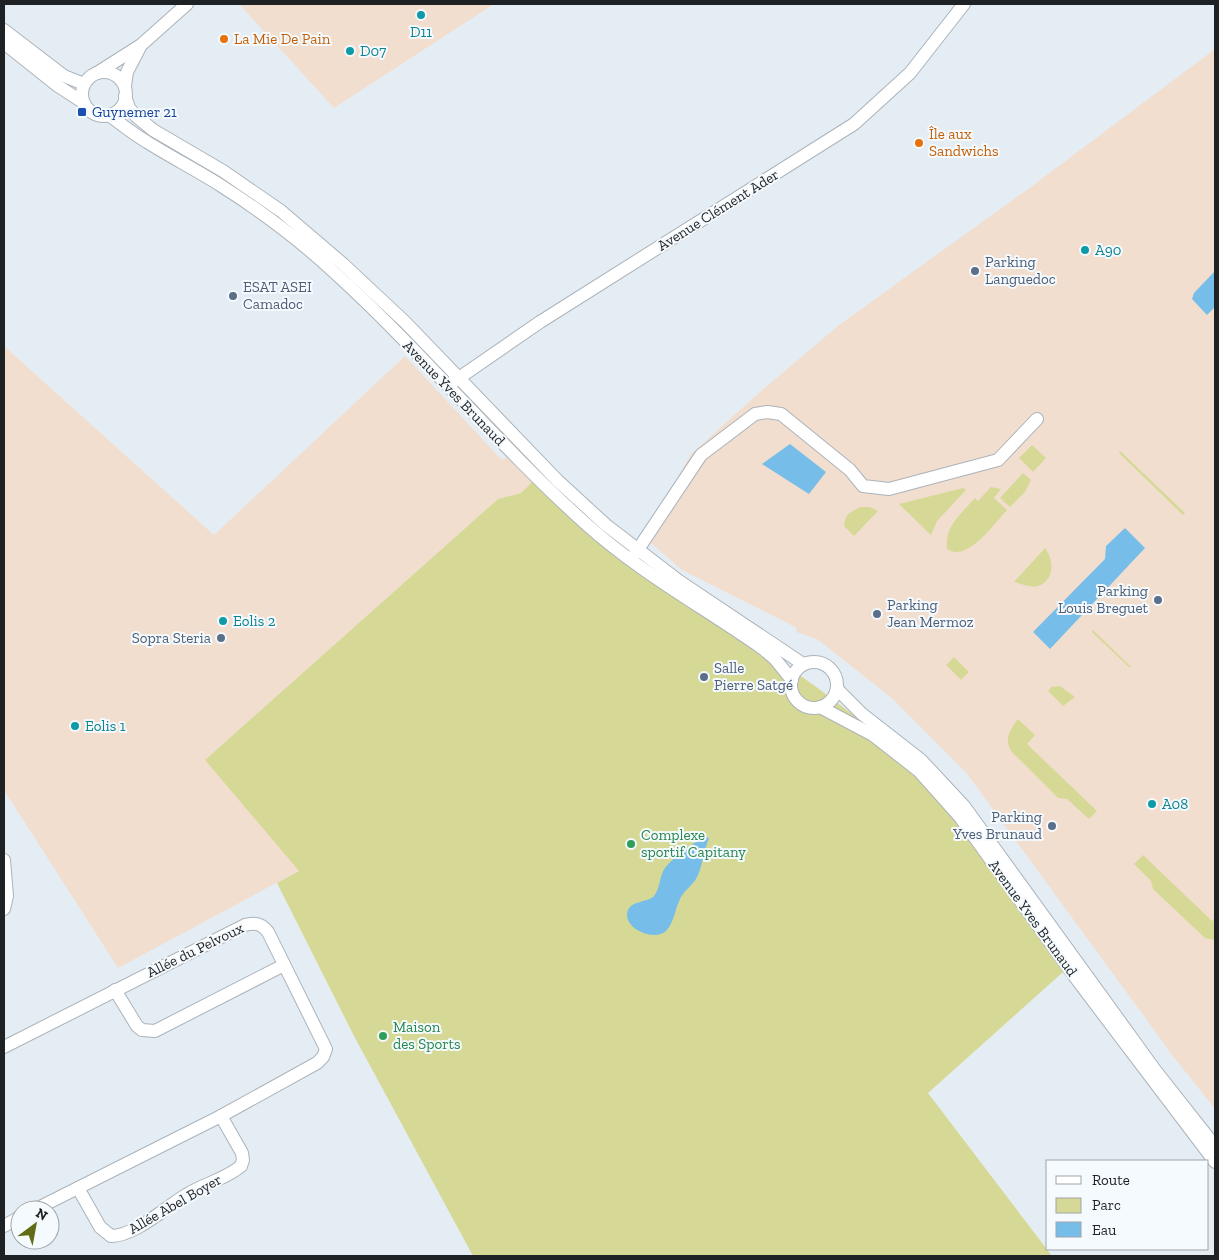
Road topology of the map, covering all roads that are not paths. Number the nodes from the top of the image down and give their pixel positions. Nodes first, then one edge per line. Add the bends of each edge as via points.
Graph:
1 (187, 4) edge
2 (964, 4) edge
3 (4, 30) edge
4 (4, 43) edge
5 (141, 45) junction
6 (97, 73) junction
7 (84, 84) junction
8 (125, 91) junction
9 (84, 103) junction
10 (109, 115) junction
11 (459, 378) junction
12 (447, 387) junction
13 (1037, 419) dead end
14 (634, 556) junction
15 (803, 664) junction
16 (792, 680) junction
17 (837, 688) junction
18 (820, 707) junction
19 (4, 860) edge
20 (4, 908) edge
21 (284, 965) junction
22 (115, 990) junction
23 (4, 1047) edge
24 (221, 1116) junction
25 (1215, 1146) edge
26 (1215, 1162) edge
27 (78, 1188) junction
28 (54, 1200) edge

1 - 5 street
2 - 11 street, Avenue Clément Ader via 910,73 854,124 540,322
3 - 7 street via 64,76
4 - 9 street
5 - 6 street
5 - 8 street via 127,72
6 - 7 street
6 - 8 street via 112,74
7 - 9 street
8 - 10 street via 121,107
8 - 11 street, Avenue Yves Brunaud via 132,112 153,130 281,211 343,264
9 - 10 street via 94,113
10 - 12 street, Avenue Yves Brunaud via 279,226 335,272
11 - 12 street, Avenue Clément Ader
11 - 14 street, Avenue Yves Brunaud
12 - 14 street, Avenue Yves Brunaud via 552,492
13 - 14 street via 998,460 889,489 863,486 850,470 781,414 755,414 701,455
14 - 15 street, Avenue Yves Brunaud via 679,581
14 - 16 street, Avenue Yves Brunaud via 762,648
15 - 16 street
15 - 17 street via 826,665 836,677
16 - 18 street via 792,692 799,702 813,708
17 - 18 street via 831,701
17 - 25 street, Avenue Yves Brunaud via 862,714 921,760 964,806 1120,1022
18 - 26 street, Avenue Yves Brunaud via 881,741 919,771 960,817 1078,981
19 - 20 street via 7,896
21 - 22 street via 154,1030 142,1030 137,1026
21 - 22 street, Allée du Pelvoux via 264,927 255,923
21 - 24 street, Allée du Pelvoux via 323,1042 324,1055 316,1063
22 - 23 street, Allée du Pelvoux
24 - 27 street
24 - 27 street, Allée Abel Boyer via 242,1153 241,1166 185,1195 122,1234 112,1236 102,1230
27 - 28 street

